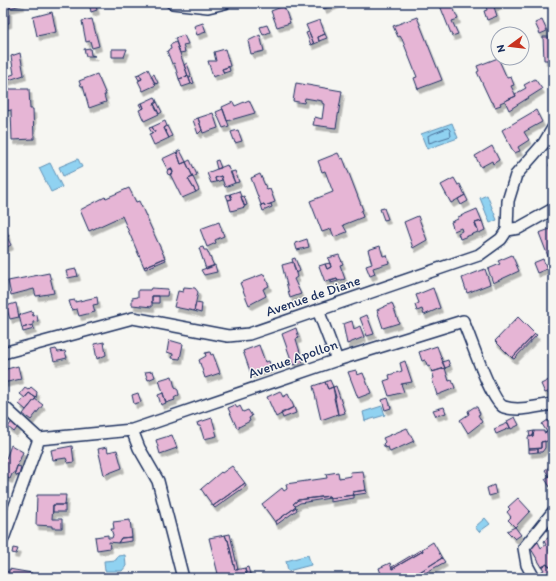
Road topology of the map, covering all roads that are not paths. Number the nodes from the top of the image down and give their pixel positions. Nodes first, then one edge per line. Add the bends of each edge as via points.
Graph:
1 (172, 3) edge
2 (225, 3) edge
3 (553, 128) edge
4 (553, 210) edge
5 (507, 230) junction
6 (318, 310) junction
7 (3, 353) edge
8 (337, 360) junction
9 (553, 404) edge
10 (3, 406) edge
11 (132, 430) junction
12 (39, 439) junction
13 (553, 512) edge
14 (3, 540) edge
15 (183, 578) edge
16 (534, 578) edge

1 - 2 street via 208,7
3 - 5 street via 544,143 516,176 508,200
4 - 5 street via 519,228
5 - 6 street, Avenue de Diane via 501,239 479,255
6 - 7 street, Avenue de Diane via 249,334 228,336 133,318
6 - 8 street
8 - 9 street, Avenue Apollon via 464,321 493,396 503,406 518,409
8 - 11 street, Avenue Apollon
10 - 12 street
11 - 12 street, Avenue Apollon
11 - 15 street via 158,481
12 - 14 street
13 - 16 street via 524,548 527,565

